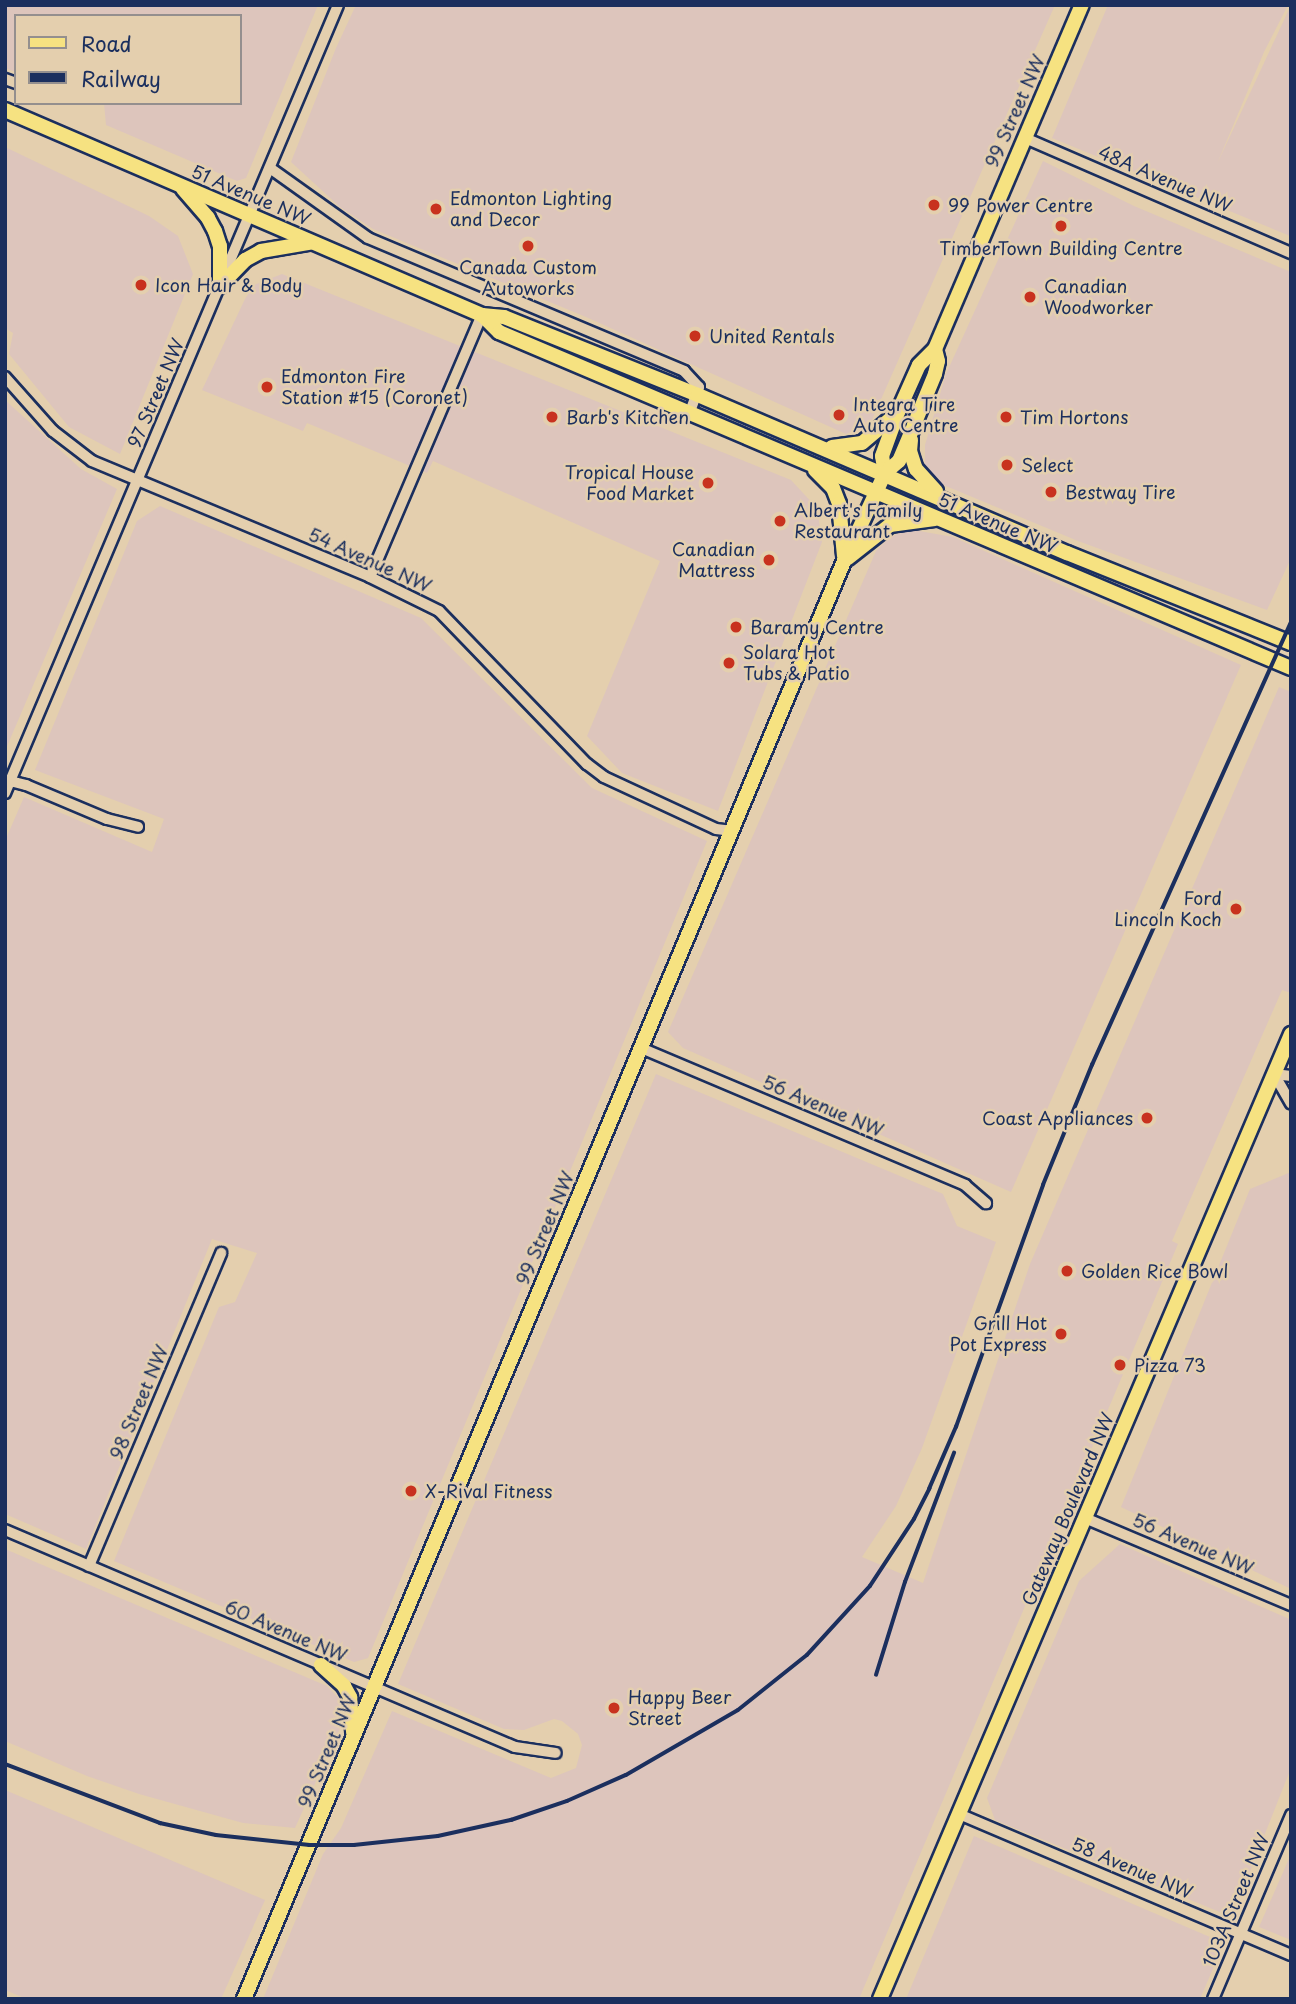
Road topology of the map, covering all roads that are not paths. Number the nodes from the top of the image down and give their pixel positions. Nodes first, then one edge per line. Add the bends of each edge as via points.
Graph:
1 (338, 5) edge
2 (1082, 5) edge
3 (5, 110) edge
4 (1025, 138) junction
5 (270, 168) junction
6 (180, 186) junction
7 (249, 215) junction
8 (313, 243) junction
9 (1291, 253) edge
10 (220, 286) junction
11 (482, 315) junction
12 (935, 349) junction
13 (5, 377) edge
14 (698, 395) junction
15 (690, 412) junction
16 (898, 412) junction
17 (914, 425) junction
18 (822, 447) junction
19 (802, 460) junction
20 (885, 473) junction
21 (137, 482) junction
22 (876, 492) junction
23 (941, 496) junction
24 (942, 520) junction
25 (844, 561) junction
26 (370, 577) junction
27 (1291, 643) edge
28 (1291, 668) edge
29 (8, 781) edge
30 (5, 793) edge
31 (138, 827) dead end
32 (733, 831) junction
33 (1291, 1034) edge
34 (641, 1048) junction
35 (1274, 1074) junction
36 (1291, 1076) edge
37 (1291, 1104) edge
38 (986, 1203) dead end
39 (221, 1253) dead end
40 (1085, 1517) junction
41 (5, 1530) edge
42 (89, 1566) junction
43 (1289, 1604) edge
44 (321, 1665) junction
45 (375, 1688) junction
46 (353, 1738) junction
47 (556, 1753) dead end
48 (959, 1814) junction
49 (1291, 1815) edge
50 (1241, 1934) junction
51 (1291, 1955) edge
52 (244, 1999) edge
53 (880, 1999) edge
54 (1213, 1999) edge

1 - 5 street, 97 Street NW
2 - 4 main road, 99 Street NW
3 - 6 main road, 51 Avenue NW
4 - 9 street, 48A Avenue NW
4 - 12 main road, 99 Street NW
5 - 7 street, 97 Street NW
5 - 14 street, 51 Avenue NW via 368,238 684,371 694,378
6 - 7 main road, 51 Avenue NW
6 - 10 main road via 215,231 220,246
7 - 8 main road, 51 Avenue NW
7 - 10 street, 97 Street NW
8 - 10 main road via 261,250
8 - 11 main road, 51 Avenue NW
10 - 21 street, 97 Street NW
11 - 14 main road, 51 Avenue NW via 504,317
11 - 15 main road, 51 Avenue NW via 499,332
11 - 26 street
12 - 16 main road, 99 Street NW via 919,365
12 - 17 main road, 99 Street NW via 935,374
13 - 21 street, 54 Avenue NW via 73,450
14 - 15 street
14 - 18 main road, 51 Avenue NW
15 - 19 main road, 51 Avenue NW
16 - 18 main road via 862,443
16 - 20 main road, 99 Street NW via 882,456
17 - 20 main road, 99 Street NW via 899,461
17 - 23 main road via 909,451 912,460
18 - 20 main road, 51 Avenue NW
19 - 22 main road, 51 Avenue NW
19 - 25 main road via 833,488 843,523
20 - 22 main road, 99 Street NW
20 - 23 main road, 51 Avenue NW
21 - 26 street, 54 Avenue NW
21 - 29 street, 97 Street NW
22 - 24 main road, 51 Avenue NW
22 - 25 main road, 99 Street NW
23 - 27 main road, 51 Avenue NW
24 - 25 main road via 890,525
24 - 28 main road, 51 Avenue NW
25 - 32 main road, 99 Street NW
26 - 32 street, 54 Avenue NW via 415,597 452,622 604,777 716,829
29 - 30 street, 97 Street NW
29 - 31 street via 107,820
32 - 34 main road, 99 Street NW
33 - 35 main road, Gateway Boulevard NW
34 - 38 street, 56 Avenue NW via 965,1185
34 - 45 main road, 99 Street NW
35 - 36 street
35 - 37 street
35 - 40 main road, Gateway Boulevard NW
39 - 42 street, 98 Street NW
40 - 43 street, 56 Avenue NW
40 - 48 main road, Gateway Boulevard NW
41 - 42 street, 60 Avenue NW
42 - 44 street, 60 Avenue NW
44 - 45 street, 60 Avenue NW
44 - 46 main road via 350,1697
45 - 46 main road, 99 Street NW
45 - 47 street, 60 Avenue NW via 514,1747
46 - 52 main road, 99 Street NW
48 - 50 street, 58 Avenue NW
48 - 53 main road, Gateway Boulevard NW
49 - 50 street, 103A Street NW
50 - 51 street, 58 Avenue NW
50 - 54 street, 103A Street NW

